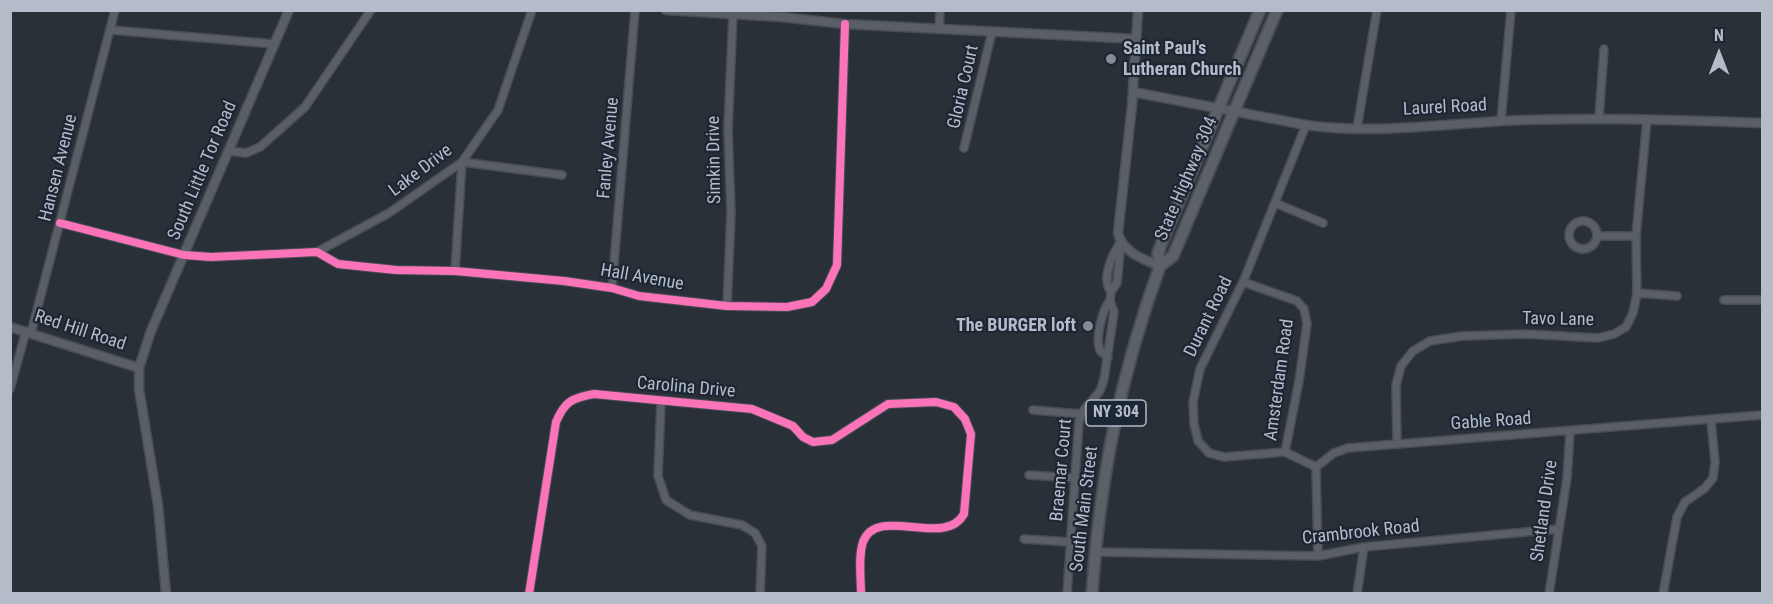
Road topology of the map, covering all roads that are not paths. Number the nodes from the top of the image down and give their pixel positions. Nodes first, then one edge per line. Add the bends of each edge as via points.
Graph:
1 (115, 10) edge
2 (289, 10) edge
3 (371, 10) edge
4 (532, 10) edge
5 (635, 10) edge
6 (666, 10) edge
7 (940, 10) edge
8 (1138, 10) edge
9 (1260, 10) edge
10 (1276, 10) edge
11 (1377, 10) edge
12 (1511, 10) edge
13 (782, 14) edge
14 (732, 15) junction
15 (845, 24) junction
16 (939, 29) junction
17 (111, 30) junction
18 (992, 32) junction
19 (1137, 39) junction
20 (275, 44) junction
21 (1604, 49) dead end
22 (1133, 92) junction
23 (1218, 108) junction
24 (1234, 110) junction
25 (1599, 118) junction
26 (1647, 119) junction
27 (1501, 122) junction
28 (1762, 123) edge
29 (1306, 125) junction
30 (1357, 128) junction
31 (964, 148) dead end
32 (230, 151) junction
33 (462, 162) junction
34 (562, 175) dead end
35 (1275, 202) junction
36 (1323, 223) dead end
37 (60, 224) junction
38 (1598, 236) junction
39 (1636, 236) junction
40 (1121, 242) junction
41 (317, 252) junction
42 (184, 255) junction
43 (1160, 266) junction
44 (455, 271) junction
45 (1243, 282) junction
46 (612, 288) junction
47 (1637, 293) junction
48 (1677, 296) dead end
49 (1724, 300) dead end
50 (1762, 300) edge
51 (1110, 301) junction
52 (727, 306) junction
53 (10, 327) edge
54 (29, 332) junction
55 (1108, 357) junction
56 (139, 368) junction
57 (10, 389) edge
58 (661, 400) junction
59 (1033, 410) dead end
60 (1081, 414) junction
61 (1762, 415) edge
62 (1711, 420) junction
63 (1570, 432) junction
64 (1397, 443) junction
65 (1285, 452) junction
66 (1316, 467) junction
67 (1029, 475) dead end
68 (1075, 478) junction
69 (1558, 529) junction
70 (1024, 539) dead end
71 (1071, 543) junction
72 (1364, 547) junction
73 (1095, 552) junction
74 (1318, 556) junction
75 (166, 594) edge
76 (529, 594) edge
77 (760, 594) edge
78 (861, 594) edge
79 (1067, 594) edge
80 (1092, 594) edge
81 (1357, 594) edge
82 (1549, 594) edge
83 (1664, 594) edge

1 - 17 street, Hansen Avenue
2 - 20 street, South Little Tor Road
3 - 32 street via 304,107 260,147 246,153
4 - 33 street, Lake Drive via 498,110
5 - 46 street, Fanley Avenue
6 - 14 street
7 - 16 street
8 - 19 street
9 - 23 main road, State Highway 304 / NY 304
10 - 24 main road, State Highway 304 / NY 304
11 - 30 street
12 - 27 street
13 - 14 street
13 - 15 street
14 - 52 street, Simkin Drive
15 - 16 street
15 - 52 street, Hall Avenue via 837,265 826,289 812,302 787,307
16 - 18 street
17 - 20 street
17 - 37 street, Hansen Avenue
18 - 19 street
18 - 31 street, Gloria Court
19 - 22 street
20 - 32 street, South Little Tor Road
21 - 25 street
22 - 23 street, Laurel Road
22 - 40 street via 1118,230
23 - 24 street, Laurel Road
23 - 43 main road, State Highway 304 / NY 304 via 1159,250
24 - 29 street, Laurel Road
24 - 43 main road, State Highway 304 / NY 304 via 1173,256
25 - 26 street, Laurel Road
25 - 27 street, Laurel Road
26 - 28 street, Laurel Road
26 - 39 street, Tavo Lane
27 - 30 street, Laurel Road
29 - 30 street, Laurel Road
29 - 35 street, Durant Road
32 - 42 street, South Little Tor Road
33 - 34 street
33 - 41 street, Lake Drive via 389,213
33 - 44 street
35 - 36 street
35 - 45 street, Durant Road
37 - 42 street, Hall Avenue
37 - 54 street, Hansen Avenue
38 - 38 street via 1594,245 1583,250 1573,246 1568,235 1572,226 1584,221 1593,225
38 - 39 street
39 - 47 street, Tavo Lane
40 - 43 street
40 - 51 street via 1110,263
41 - 42 street, Hall Avenue
41 - 44 street, Hall Avenue via 338,264
42 - 56 street, South Little Tor Road
43 - 73 main road, South Main Street / NY 304 via 1118,404 1102,486
44 - 46 street, Hall Avenue
45 - 65 street, Amsterdam Road via 1297,301 1305,309 1307,324
45 - 65 street, Durant Road via 1200,369 1193,402 1198,441 1209,453 1224,457
46 - 52 street, Hall Avenue via 639,296
47 - 48 street
47 - 64 street, Tavo Lane via 1626,327 1614,334 1598,338 1462,336 1430,341 1413,351 1401,366 1396,384
49 - 50 street
51 - 55 street via 1114,312
51 - 55 street via 1102,315 1099,345
53 - 54 street, Red Hill Road
54 - 56 street, Red Hill Road
54 - 57 street, Hansen Avenue
55 - 60 street, Braemar Court via 1101,388
56 - 75 street, South Little Tor Road
58 - 76 street, Carolina Drive via 594,394 575,398 562,408 556,422
58 - 77 street via 658,476 666,500 690,515 742,525 754,533 762,546
58 - 78 street, Carolina Drive via 752,409 793,426 813,442 832,440 888,404 936,402 954,407 971,434 962,518 946,528 889,526 872,530 862,546
59 - 60 street
60 - 68 street, Braemar Court
61 - 62 street, Gable Road
62 - 63 street, Gable Road
62 - 83 street via 1713,478 1685,502 1677,518
63 - 64 street, Gable Road
63 - 69 street, Shetland Drive
64 - 66 street, Gable Road via 1348,448
65 - 66 street
66 - 74 street
67 - 68 street
68 - 71 street, Braemar Court
69 - 72 street, Crambrook Road
69 - 82 street, Shetland Drive
70 - 71 street
71 - 79 street, Braemar Court
72 - 74 street, Crambrook Road
72 - 81 street
73 - 74 street, Crambrook Road
73 - 80 main road, South Main Street / NY 304

